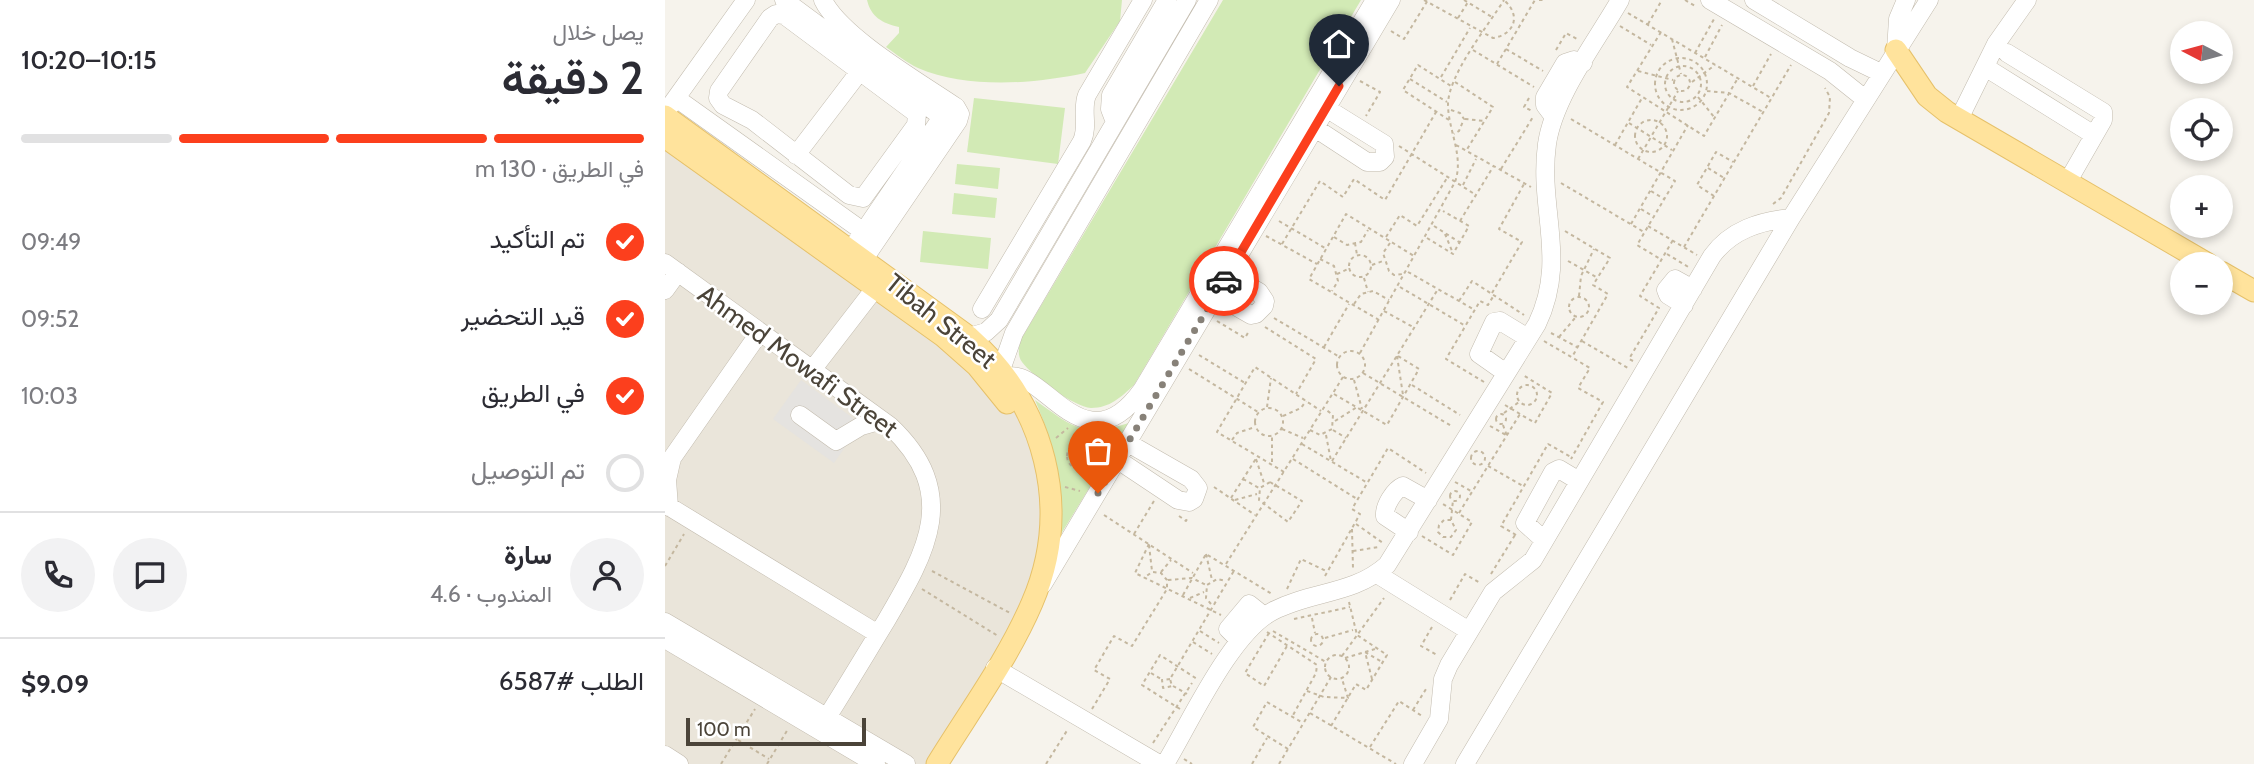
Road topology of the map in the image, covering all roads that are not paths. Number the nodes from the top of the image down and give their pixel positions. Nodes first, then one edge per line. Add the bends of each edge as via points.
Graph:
1 (746, 0) edge
2 (823, 0) edge
3 (1143, 0) edge
4 (1167, 0) edge
5 (1187, 0) edge
6 (1209, 0) edge
7 (1375, 0) edge
8 (1391, 0) edge
9 (1620, 0) edge
10 (1754, 0) edge
11 (1906, 0) edge
12 (1929, 0) edge
13 (793, 3) edge
14 (1707, 6) edge
15 (2023, 7) edge
16 (1896, 50) junction
17 (2007, 53) junction
18 (860, 71) junction
19 (1991, 71) junction
20 (1881, 73) junction
21 (676, 98) junction
22 (1864, 99) junction
23 (1327, 108) junction
24 (665, 115) edge
25 (1959, 119) junction
26 (1115, 122) junction
27 (1315, 128) junction
28 (2094, 135) junction
29 (665, 137) edge
30 (791, 151) junction
31 (771, 166) junction
32 (2068, 181) junction
33 (1791, 218) junction
34 (859, 247) junction
35 (2189, 252) edge
36 (671, 268) edge
37 (1229, 274) junction
38 (2233, 279) edge
39 (880, 281) junction
40 (665, 290) edge
41 (2254, 291) edge
42 (1216, 295) junction
43 (982, 309) dead end
44 (760, 332) junction
45 (969, 337) junction
46 (1534, 338) junction
47 (812, 370) junction
48 (1510, 370) junction
49 (1004, 374) junction
50 (800, 415) dead end
51 (882, 421) junction
52 (1128, 443) junction
53 (1118, 460) junction
54 (1579, 481) junction
55 (1431, 500) junction
56 (667, 506) edge
57 (1412, 532) junction
58 (1544, 540) junction
59 (1368, 572) junction
60 (1021, 609) junction
61 (665, 622) edge
62 (1469, 631) junction
63 (878, 634) junction
64 (665, 639) edge
65 (995, 668) junction
66 (823, 724) junction
67 (665, 755) edge
68 (1158, 755) edge
69 (679, 764) edge
70 (876, 764) edge
71 (907, 764) edge
72 (922, 764) edge
73 (937, 764) edge
74 (1165, 764) edge
75 (1413, 764) edge
76 (1465, 764) edge

1 - 21 street
2 - 34 street via 840,22 960,114
3 - 43 street via 1087,94 1082,141
4 - 26 street via 1111,95
5 - 26 street
6 - 49 street via 1014,333
7 - 49 street via 1142,390 1119,413 1084,419 1021,378
8 - 23 street
9 - 46 street via 1559,116 1545,174 1553,272
10 - 20 street
11 - 16 street via 1898,19
12 - 16 street
13 - 34 street via 942,117
14 - 22 street via 1830,71
15 - 17 street
15 - 19 street via 1996,44
16 - 20 street
16 - 25 main road via 1927,96
17 - 19 street
17 - 28 street via 2103,113
18 - 30 street
18 - 30 street via 915,111 918,118 867,194 853,198
18 - 30 street via 784,15 770,18 719,90 718,98
19 - 25 street
19 - 28 street
20 - 22 street
21 - 24 street
21 - 31 street
22 - 33 street
23 - 27 street
23 - 27 street via 1384,144 1385,157 1381,162 1367,162
24 - 34 main road, Tibah Street
25 - 32 main road
26 - 45 street via 999,320 986,332
27 - 37 street
28 - 32 street
29 - 39 main road, Tibah Street
30 - 31 street
31 - 34 street
32 - 35 main road
33 - 54 street via 1755,225 1718,248
33 - 76 street
34 - 39 main road, Tibah Street
36 - 40 street
36 - 44 street, Ahmed Mowafi Street
37 - 42 street
37 - 42 street via 1263,295 1263,319
38 - 41 main road
39 - 45 main road, Tibah Street
39 - 47 street
39 - 60 main road, Tibah Street via 978,366 1008,405 1024,438 1034,474 1037,528
42 - 52 street
44 - 47 street, Ahmed Mowafi Street
44 - 56 street via 672,458
45 - 49 main road, Tibah Street
46 - 48 street
46 - 48 street via 1500,321 1494,323 1479,354
47 - 51 street, Ahmed Mowafi Street
48 - 55 street
49 - 60 main road, Tibah Street via 1034,423 1051,491 1048,550
50 - 51 street via 836,441 861,426
51 - 63 street, Ahmed Mowafi Street via 905,440 926,476 932,517 919,565
52 - 53 street
52 - 53 street via 1191,479 1197,494 1184,502
53 - 60 street via 1098,502
54 - 58 street
54 - 58 street via 1559,469 1553,472 1525,520
55 - 57 street
55 - 57 street via 1403,486 1385,510 1385,516
56 - 63 street
57 - 59 street via 1396,554
58 - 62 street via 1527,567 1493,592
59 - 62 street
59 - 74 street via 1357,585 1283,606 1263,623 1235,632
60 - 65 main road, Tibah Street
60 - 72 main road, Tibah Street via 999,636
61 - 66 street
62 - 75 street via 1443,678 1439,719
63 - 66 street, Ahmed Mowafi Street
64 - 66 street via 796,716
65 - 68 street
65 - 73 main road, Tibah Street
66 - 70 street
66 - 71 street
67 - 69 street

